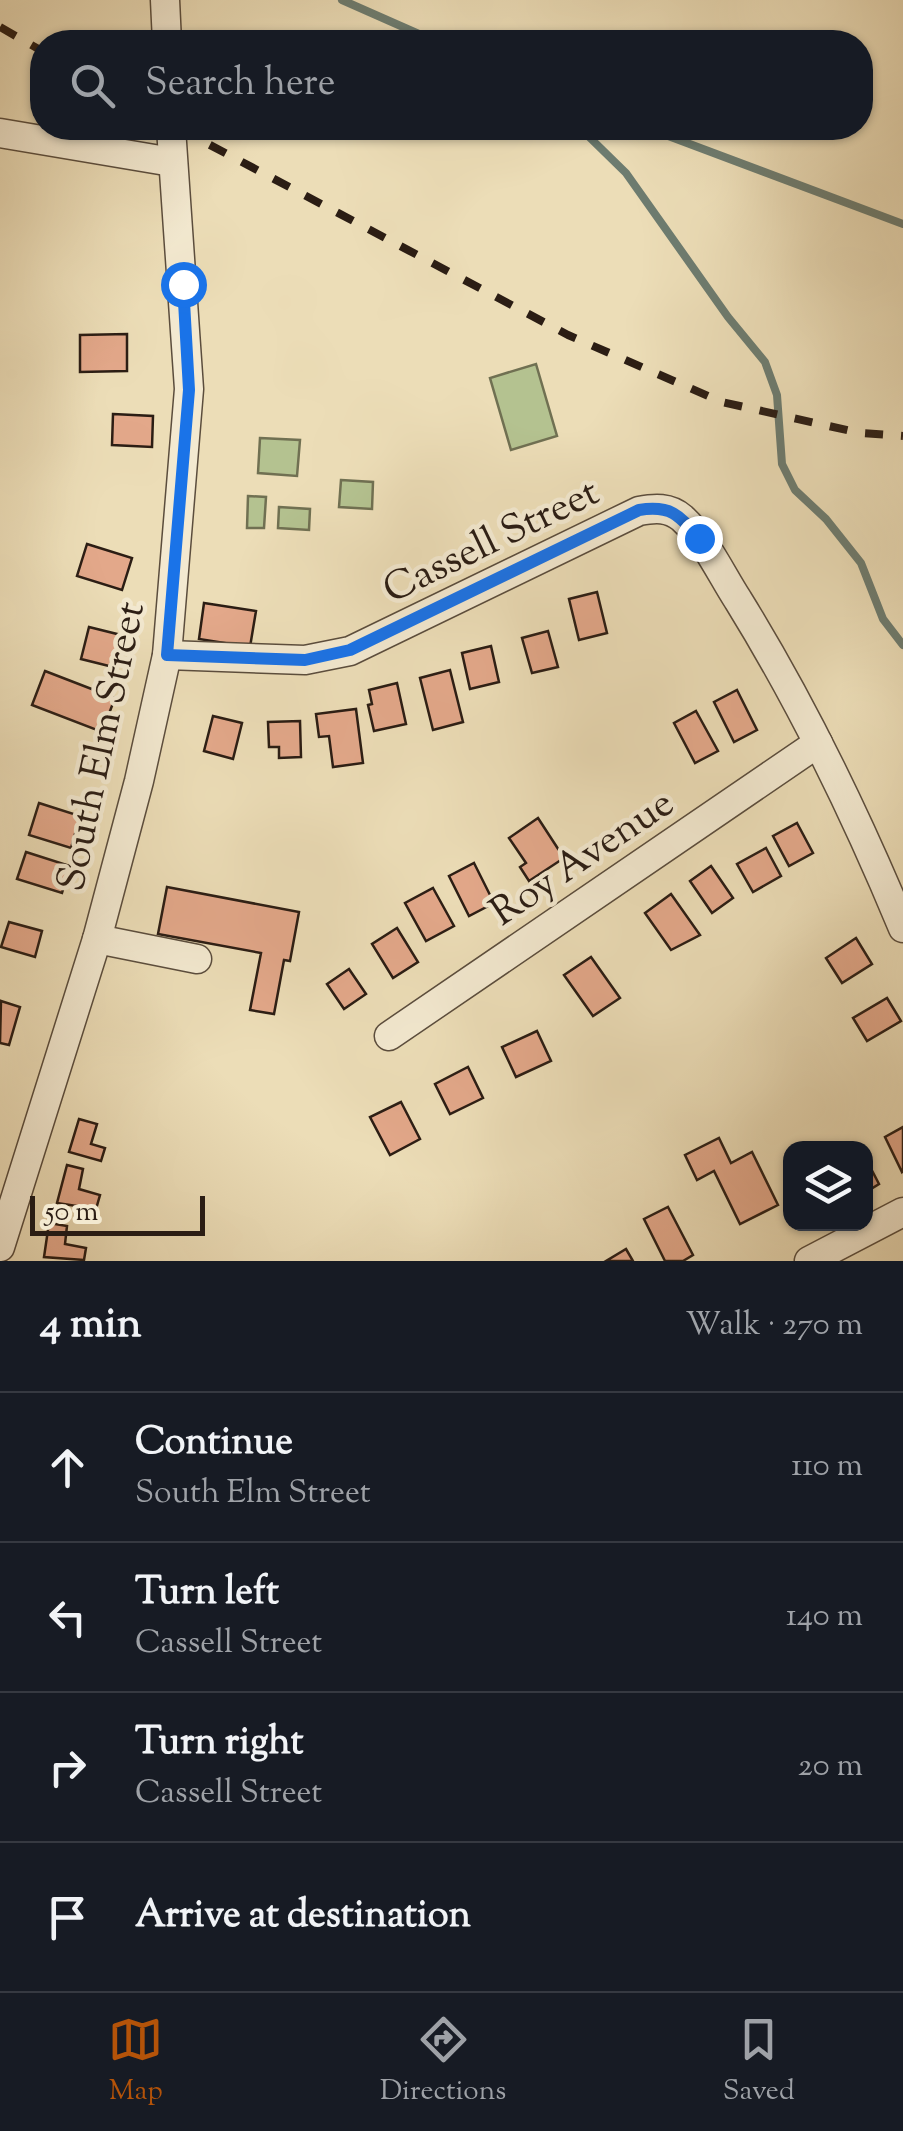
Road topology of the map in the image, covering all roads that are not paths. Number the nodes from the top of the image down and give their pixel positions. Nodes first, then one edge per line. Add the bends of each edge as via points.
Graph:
1 (164, 0) edge
2 (166, 30) edge
3 (0, 133) edge
4 (30, 138) edge
5 (42, 140) edge
6 (171, 140) edge
7 (172, 162) junction
8 (167, 655) junction
9 (818, 743) junction
10 (903, 928) edge
11 (97, 939) junction
12 (198, 959) dead end
13 (388, 1036) dead end
14 (903, 1212) edge
15 (0, 1247) edge
16 (809, 1261) edge

1 - 2 street
3 - 4 street
5 - 7 street
6 - 7 street, South Elm Street
7 - 8 street, South Elm Street via 189,390
8 - 9 street, Cassell Street via 305,660 350,650 639,510 659,507 680,516 699,538
8 - 11 street, South Elm Street
9 - 10 street, Cassell Street
9 - 13 street, Roy Avenue
11 - 12 street
11 - 15 street, South Elm Street
14 - 16 street

